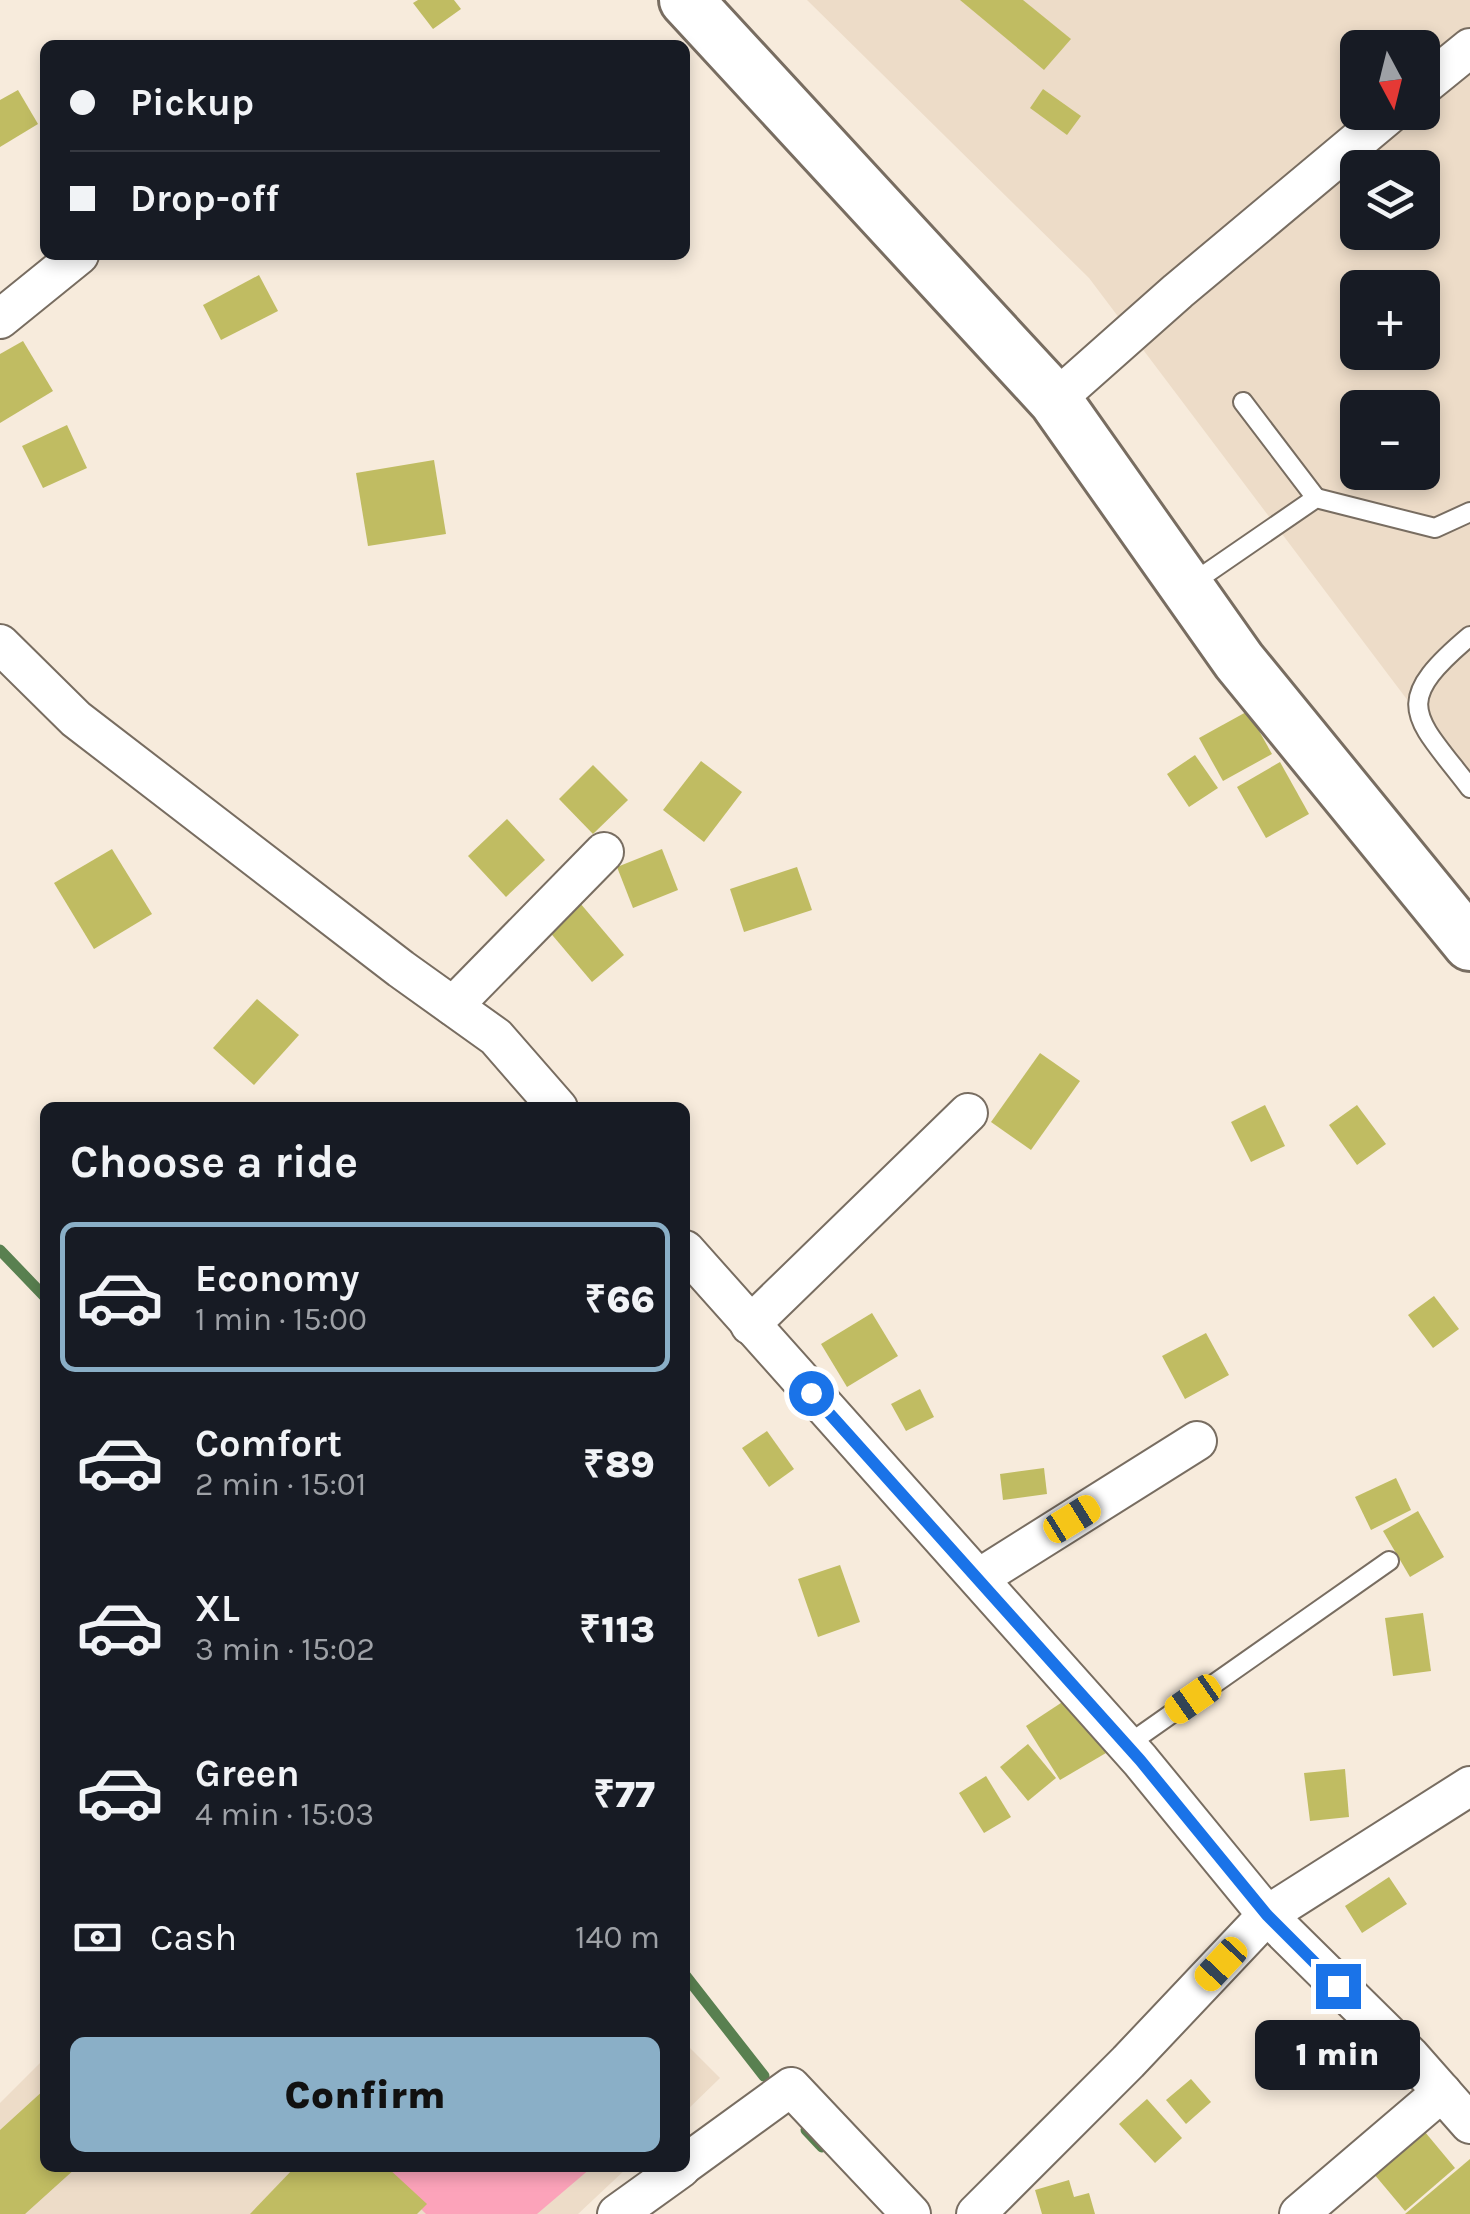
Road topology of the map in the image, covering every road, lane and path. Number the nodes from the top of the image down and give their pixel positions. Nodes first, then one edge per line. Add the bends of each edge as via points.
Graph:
1 (707, 13) edge
2 (1470, 48) edge
3 (1440, 72) edge
4 (1370, 130) edge
5 (73, 260) edge
6 (0, 319) edge
7 (1054, 400) junction
8 (1243, 402) dead end
9 (1316, 498) junction
10 (1470, 512) edge
11 (1186, 587) junction
12 (1470, 636) edge
13 (0, 644) edge
14 (1470, 788) edge
15 (604, 852) dead end
16 (1470, 944) edge
17 (454, 1006) junction
18 (553, 1102) edge
19 (968, 1113) dead end
20 (690, 1256) edge
21 (750, 1325) junction
22 (1197, 1440) dead end
23 (1389, 1561) dead end
24 (979, 1578) junction
25 (1127, 1745) junction
26 (1470, 1786) edge
27 (1267, 1915) junction
28 (1442, 2092) junction
29 (1470, 2124) edge
30 (690, 2161) edge
31 (675, 2172) edge
32 (617, 2214) edge
33 (911, 2214) edge
34 (976, 2214) edge
35 (1298, 2214) edge

1 - 7 street
2 - 3 street
4 - 7 street
5 - 6 street
7 - 11 street
8 - 9 lane
9 - 10 lane via 1435,528
9 - 11 lane
11 - 16 street
12 - 14 lane via 1439,662 1420,688 1417,707 1426,730
13 - 17 street via 76,719
15 - 17 street
17 - 18 street via 496,1038
19 - 21 street
20 - 21 street
21 - 24 street
22 - 24 street
23 - 25 lane
24 - 25 street
25 - 27 street
26 - 27 street
27 - 28 street
27 - 34 street
28 - 29 street
28 - 35 street
30 - 33 street via 791,2087
31 - 32 street

